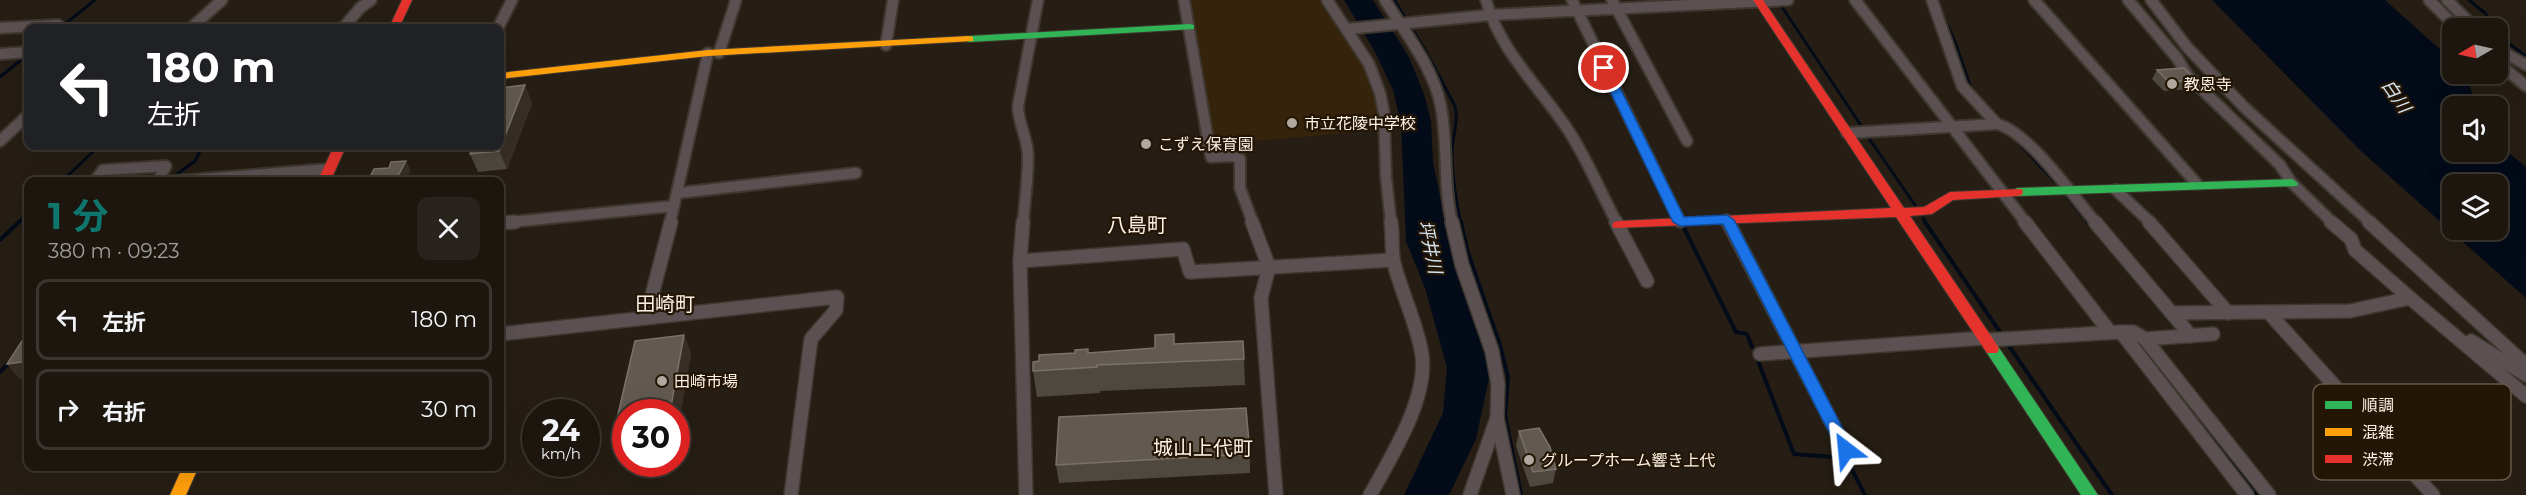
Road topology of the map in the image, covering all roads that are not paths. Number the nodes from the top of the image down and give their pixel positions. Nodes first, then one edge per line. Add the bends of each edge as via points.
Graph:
1 (222, 0) edge
2 (370, 0) edge
3 (407, 0) edge
4 (512, 0) edge
5 (736, 0) edge
6 (893, 0) edge
7 (1038, 0) edge
8 (1184, 0) edge
9 (1327, 0) edge
10 (1385, 0) edge
11 (1486, 0) edge
12 (1572, 0) edge
13 (1788, 0) edge
14 (1855, 0) edge
15 (1932, 0) edge
16 (2034, 0) edge
17 (2128, 0) edge
18 (2151, 0) edge
19 (2429, 0) edge
20 (2447, 0) edge
21 (1758, 1) edge
22 (1614, 4) edge
23 (1577, 11) junction
24 (1490, 15) junction
25 (2447, 18) edge
26 (2465, 18) edge
27 (1396, 23) junction
28 (195, 24) edge
29 (346, 24) edge
30 (396, 24) edge
31 (500, 24) edge
32 (24, 27) edge
33 (1190, 27) junction
34 (0, 28) edge
35 (1351, 29) junction
36 (1029, 38) junction
37 (886, 45) junction
38 (24, 52) edge
39 (714, 53) junction
40 (0, 54) edge
41 (2508, 55) edge
42 (2526, 65) edge
43 (2508, 71) edge
44 (504, 76) edge
45 (2526, 86) edge
46 (24, 120) edge
47 (1997, 124) junction
48 (1952, 127) junction
49 (1846, 133) junction
50 (0, 141) edge
51 (1687, 141) dead end
52 (338, 150) edge
53 (856, 173) dead end
54 (325, 175) edge
55 (98, 177) edge
56 (160, 177) edge
57 (216, 177) edge
58 (260, 177) edge
59 (260, 177) edge
60 (2292, 183) junction
61 (2197, 184) junction
62 (2071, 190) junction
63 (2116, 190) junction
64 (2004, 192) junction
65 (678, 193) junction
66 (674, 206) junction
67 (1902, 213) junction
68 (1727, 220) junction
69 (1680, 222) junction
70 (504, 223) edge
71 (1619, 225) junction
72 (1393, 260) junction
73 (1020, 261) junction
74 (1269, 267) junction
75 (1647, 281) dead end
76 (2410, 298) junction
77 (2172, 313) junction
78 (2228, 313) junction
79 (2269, 313) junction
80 (646, 318) junction
81 (2437, 320) junction
82 (2115, 332) junction
83 (504, 334) edge
84 (2213, 334) dead end
85 (2191, 336) junction
86 (1986, 339) junction
87 (2145, 339) junction
88 (1794, 351) junction
89 (1760, 354) dead end
90 (2526, 365) edge
91 (2526, 375) edge
92 (2333, 384) edge
93 (2526, 396) edge
94 (1497, 418) junction
95 (1846, 450) dead end
96 (189, 471) edge
97 (2419, 480) edge
98 (178, 495) edge
99 (791, 495) edge
100 (1026, 495) edge
101 (1276, 495) edge
102 (1370, 495) edge
103 (1470, 495) edge
104 (1513, 495) edge
105 (2090, 495) edge
106 (2247, 495) edge
107 (2269, 495) edge
108 (2433, 495) edge

1 - 28 street
2 - 29 street
3 - 30 street
4 - 31 street
5 - 39 street
6 - 37 street
7 - 36 street
8 - 33 street
9 - 35 street
10 - 27 street
11 - 24 street
12 - 23 street
13 - 21 street
14 - 48 street
15 - 47 street via 1962,86
16 - 61 street
17 - 60 street via 2177,58 2187,76 2280,165
18 - 90 street via 2187,47 2244,107
19 - 25 street
20 - 26 street
21 - 22 street
21 - 49 street
22 - 23 street
22 - 51 street
23 - 24 street
23 - 69 street
24 - 27 street
24 - 71 street via 1525,75 1572,136
27 - 35 street
27 - 94 street via 1429,72 1441,106 1448,200 1462,266 1492,351 1498,384
32 - 34 street
33 - 36 street
33 - 74 street via 1211,157 1240,159 1240,188
35 - 72 street via 1369,64 1384,114
36 - 37 street
36 - 73 street via 1018,106 1028,157
37 - 39 street
38 - 40 street
39 - 44 street
39 - 65 street
41 - 42 street
43 - 45 street
46 - 50 street
47 - 48 street
47 - 62 street via 2016,133
48 - 49 street
48 - 64 street
49 - 67 street
52 - 54 street
53 - 65 street
54 - 58 street
55 - 56 street via 103,170 166,166
57 - 59 street
60 - 61 street
60 - 76 street via 2351,239 2355,250
61 - 63 street
62 - 63 street
62 - 64 street
62 - 77 street
63 - 78 street via 2160,232
64 - 67 street via 1950,196 1927,211
64 - 82 street
65 - 66 street
66 - 70 street
66 - 80 street
67 - 68 street
67 - 86 street
68 - 69 street
68 - 88 street
69 - 71 street
71 - 75 street
72 - 74 street
72 - 102 street via 1422,354 1422,372 1397,446
73 - 74 street via 1183,249 1190,272
73 - 100 street
74 - 101 street via 1261,298
76 - 79 street via 2350,311
76 - 81 street
77 - 78 street
77 - 85 street
78 - 79 street
79 - 92 street
80 - 83 street
80 - 99 street via 837,297 836,310 811,339
81 - 91 street
81 - 93 street
82 - 86 street
82 - 87 street via 2133,332
82 - 106 street
84 - 85 street
85 - 87 street
86 - 88 street
86 - 105 street
87 - 107 street
88 - 89 street
88 - 95 street
94 - 103 street
94 - 104 street
96 - 98 street
97 - 108 street

